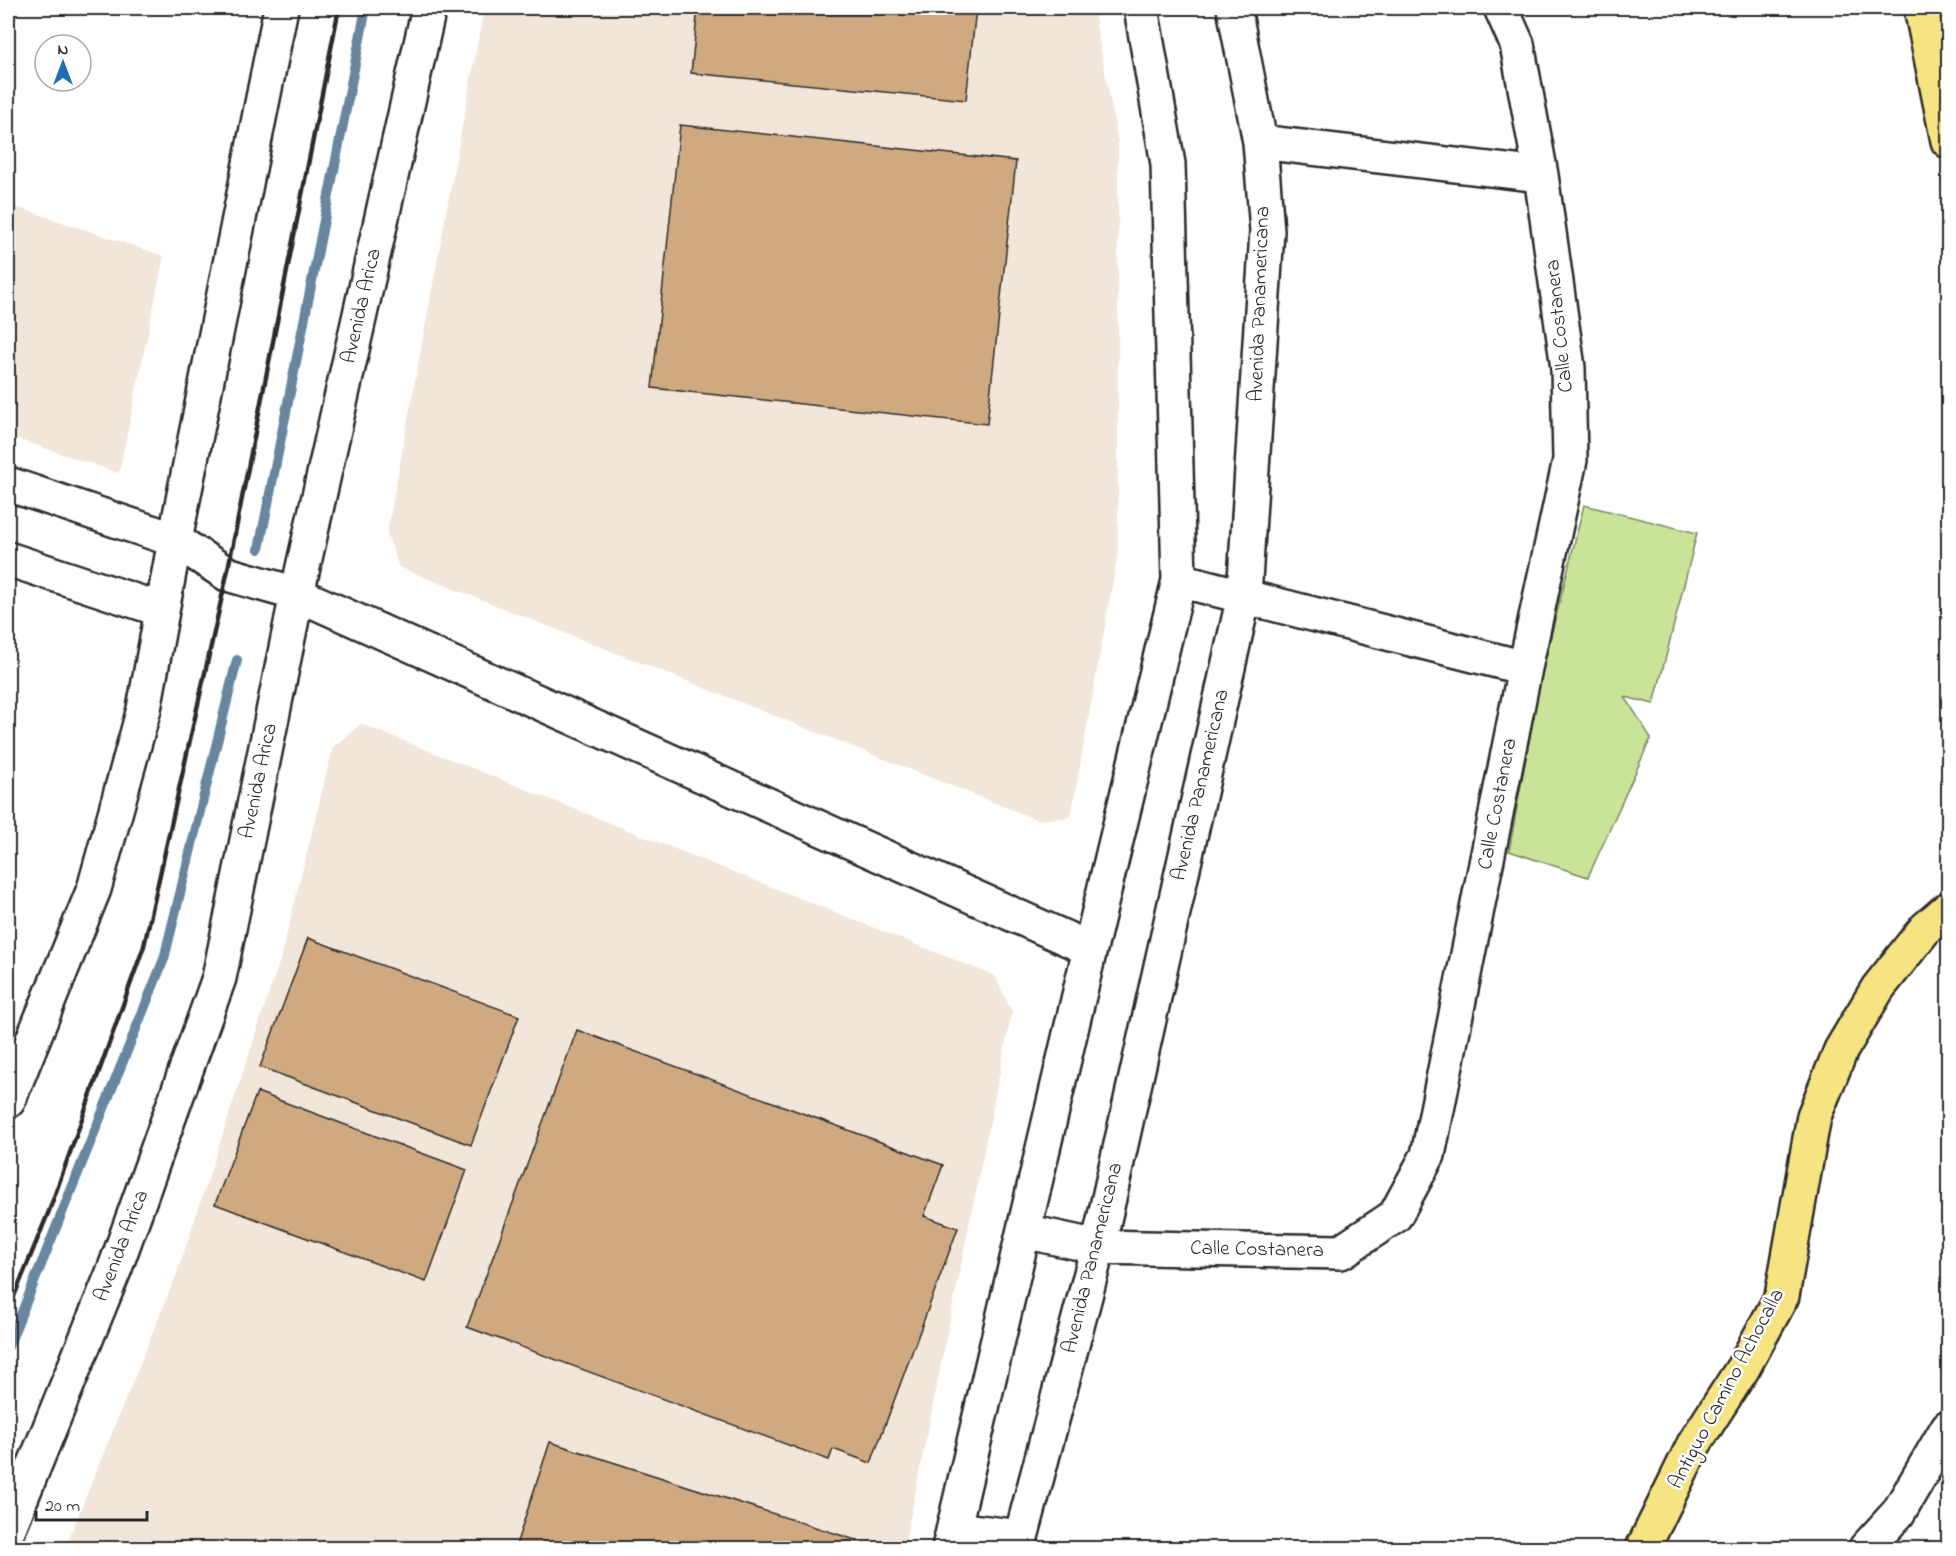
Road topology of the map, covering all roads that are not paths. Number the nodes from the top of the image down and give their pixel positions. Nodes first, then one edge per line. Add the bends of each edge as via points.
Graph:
1 (281, 8) edge
2 (429, 8) edge
3 (1141, 8) edge
4 (1234, 8) edge
5 (1501, 8) edge
6 (1921, 8) edge
7 (1948, 141) edge
8 (1260, 142) junction
9 (1541, 175) junction
10 (8, 484) edge
11 (175, 540) junction
12 (8, 559) edge
13 (1179, 580) junction
14 (297, 594) junction
15 (1244, 596) junction
16 (162, 610) junction
17 (1525, 668) junction
18 (1948, 909) edge
19 (1090, 949) junction
20 (8, 1101) edge
21 (1024, 1231) junction
22 (1098, 1247) junction
23 (1948, 1427) edge
24 (8, 1530) edge
25 (952, 1539) edge
26 (1021, 1543) edge
27 (1643, 1548) edge
28 (1866, 1548) edge

1 - 11 street
2 - 14 street, Avenida Arica
3 - 13 street via 1168,164
4 - 8 street, Avenida Panamericana
5 - 9 street, Calle Costanera via 1517,44
6 - 7 main road
8 - 9 street
8 - 15 street, Avenida Panamericana via 1267,231
9 - 17 street, Calle Costanera via 1568,368 1570,460
10 - 11 street
11 - 14 street via 227,574
11 - 16 street
12 - 16 street
13 - 15 street
13 - 19 street
14 - 19 street
14 - 24 street, Avenida Arica via 219,978 115,1268
15 - 17 street
15 - 22 street, Avenida Panamericana
16 - 20 street via 144,709 94,889
17 - 22 street, Calle Costanera via 1428,1155 1395,1216 1341,1252
18 - 27 main road, Antiguo Camino Achocalla via 1925,929 1878,988 1841,1050 1814,1116 1782,1296 1743,1368 1694,1444
19 - 21 street
21 - 22 street, Calle Costanera
21 - 25 street
22 - 26 street, Avenida Panamericana
23 - 28 street via 1898,1513
25 - 26 street

